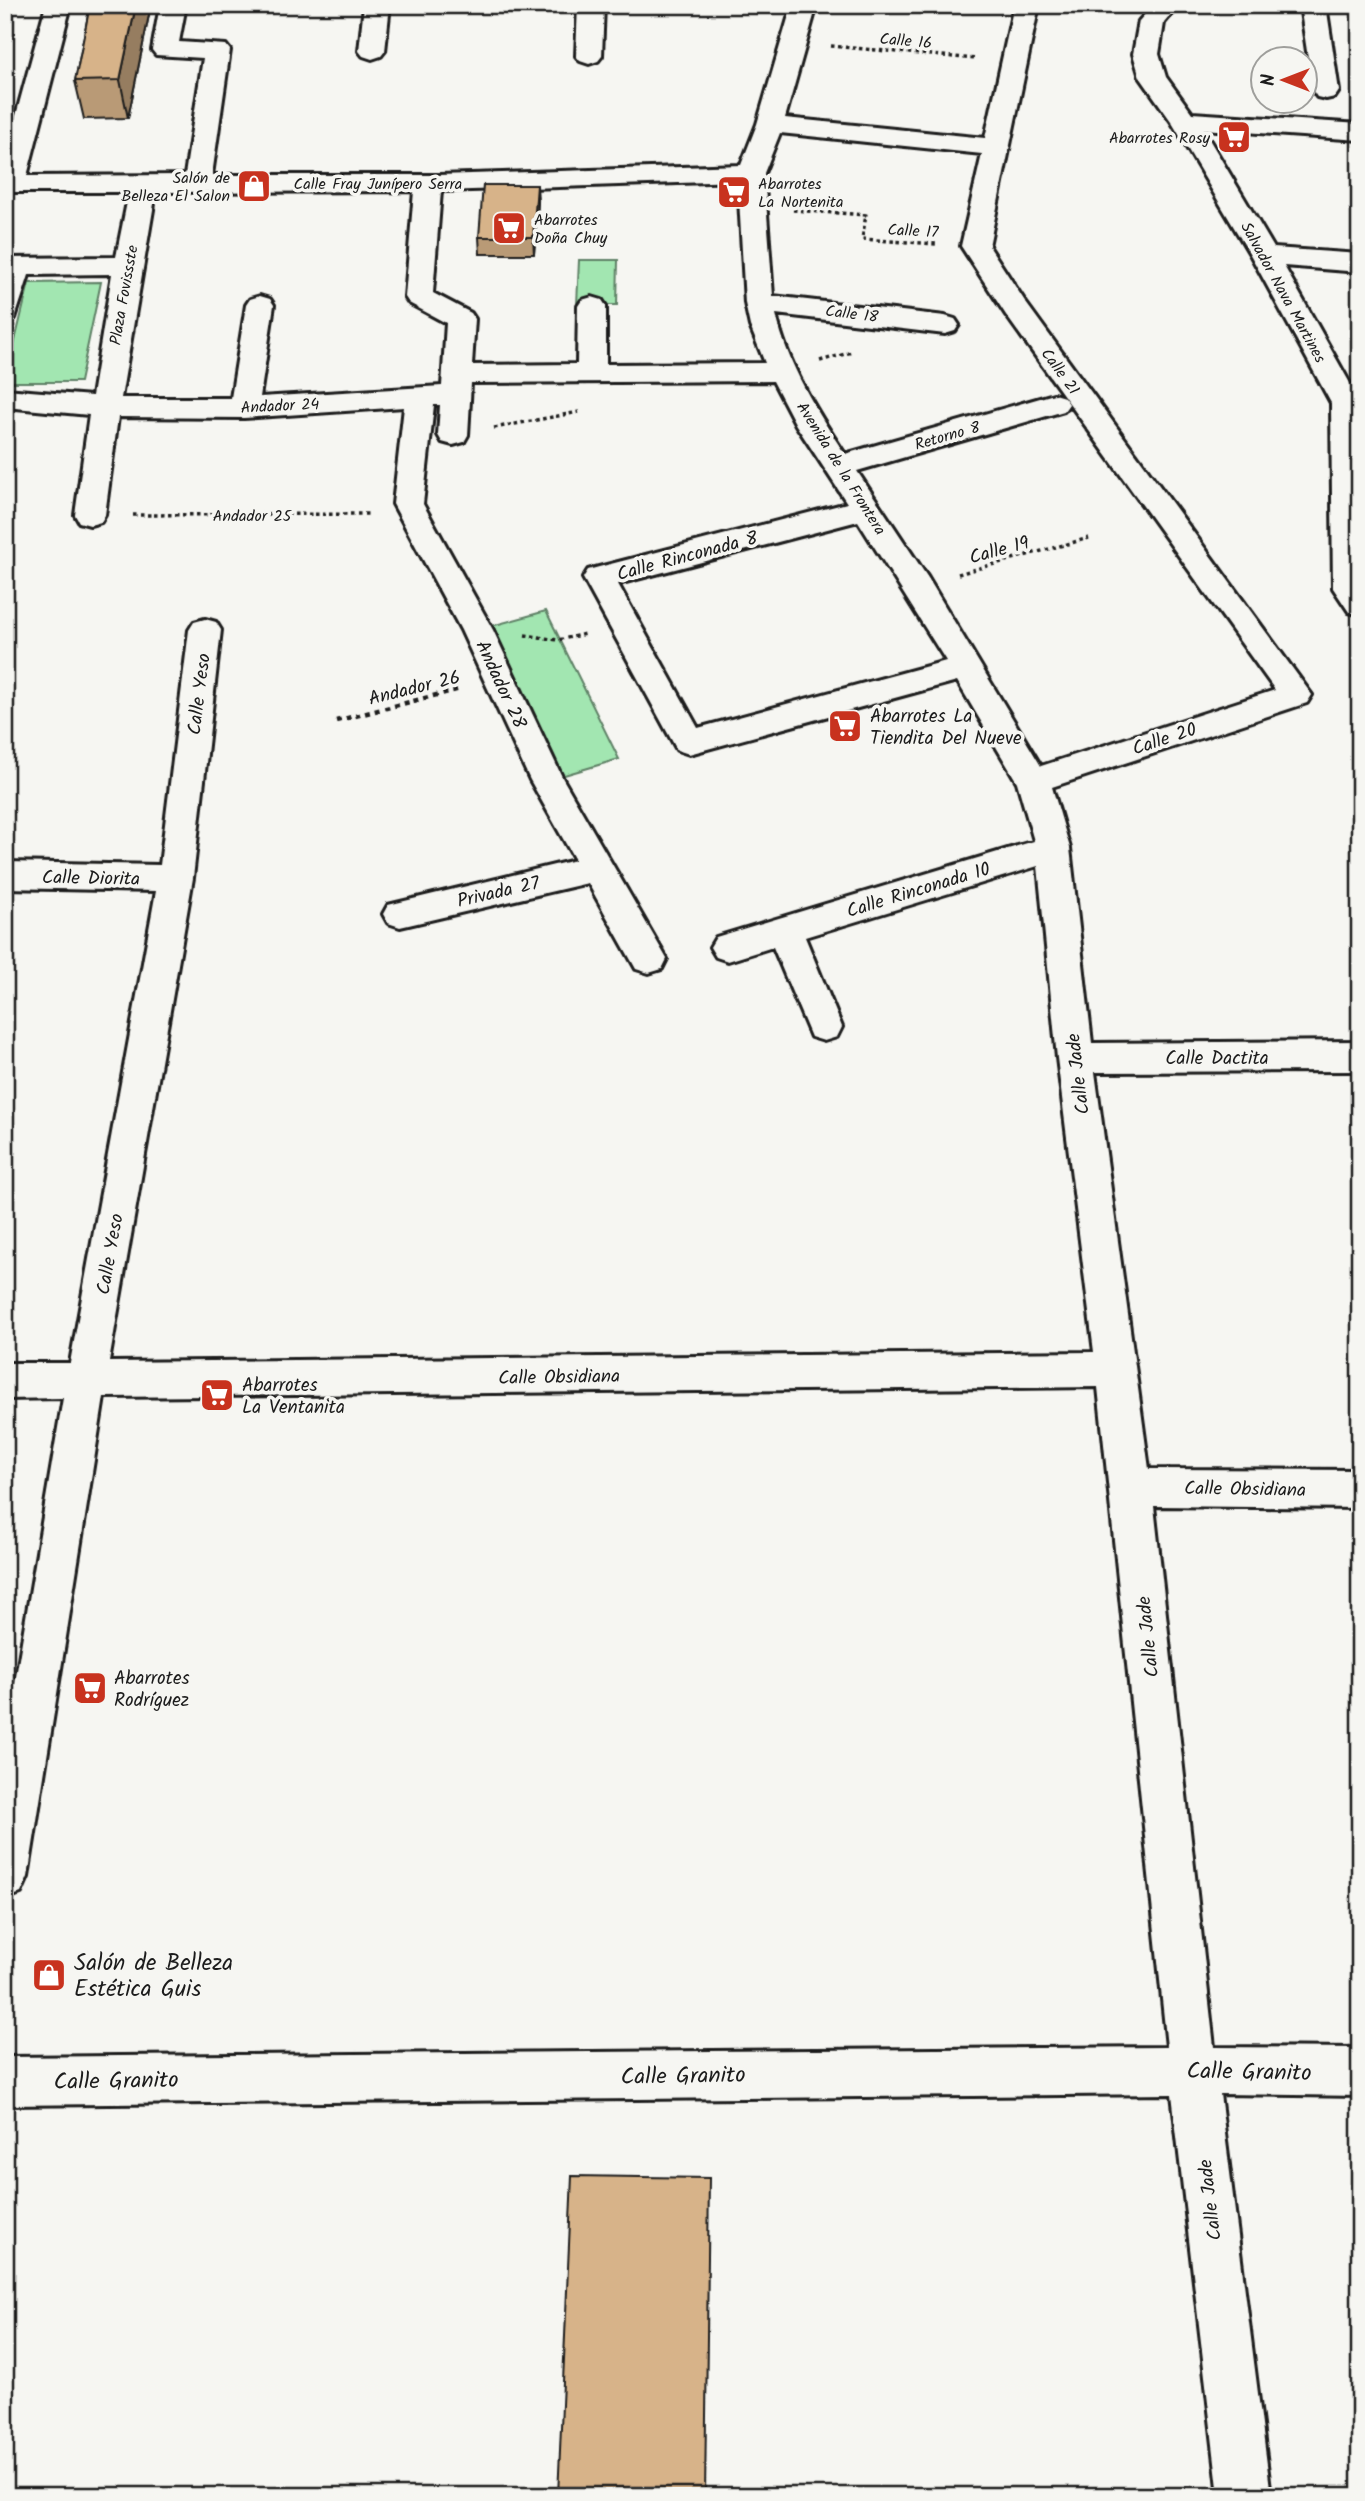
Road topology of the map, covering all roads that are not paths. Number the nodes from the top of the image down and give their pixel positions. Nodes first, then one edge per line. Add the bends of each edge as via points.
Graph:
1 (59, 5) edge
2 (173, 5) edge
3 (377, 5) edge
4 (591, 5) edge
5 (805, 5) edge
6 (1027, 5) edge
7 (1167, 5) edge
8 (1313, 5) edge
9 (372, 51) dead end
10 (589, 56) dead end
11 (1326, 91) dead end
12 (1184, 120) junction
13 (770, 124) junction
14 (1360, 132) edge
15 (996, 147) junction
16 (751, 173) junction
17 (144, 183) junction
18 (197, 183) junction
19 (428, 183) junction
20 (8, 184) edge
21 (1265, 256) junction
22 (1360, 263) edge
23 (127, 265) junction
24 (11, 267) edge
25 (759, 303) junction
26 (260, 305) dead end
27 (592, 306) dead end
28 (5, 312) edge
29 (935, 324) dead end
30 (783, 372) junction
31 (591, 374) junction
32 (457, 384) junction
33 (420, 397) junction
34 (5, 398) edge
35 (1353, 403) edge
36 (1054, 404) dead end
37 (104, 407) junction
38 (244, 408) junction
39 (453, 435) dead end
40 (839, 466) junction
41 (867, 508) junction
42 (90, 515) road end
43 (1360, 604) edge
44 (205, 630) dead end
45 (964, 668) junction
46 (1296, 695) joint
47 (1033, 781) junction
48 (1053, 848) junction
49 (597, 868) junction
50 (5, 875) edge
51 (176, 878) junction
52 (400, 914) dead end
53 (784, 930) junction
54 (728, 947) dead end
55 (649, 960) dead end
56 (824, 1027) dead end
57 (1360, 1056) edge
58 (1075, 1058) junction
59 (1114, 1369) junction
60 (5, 1381) edge
61 (86, 1382) junction
62 (1131, 1487) junction
63 (1360, 1489) edge
64 (5, 1877) edge
65 (1194, 2070) junction
66 (1360, 2072) edge
67 (5, 2081) edge
68 (1245, 2496) edge

1 - 20 street
2 - 18 street via 165,50 216,50
3 - 9 street
4 - 10 street
5 - 13 street, Avenida de la Frontera
6 - 15 street
7 - 12 street, Salvador Nava Martines via 1152,21 1146,54 1153,78
8 - 11 street
12 - 14 street
12 - 21 street, Salvador Nava Martines
13 - 15 street
13 - 16 street, Avenida de la Frontera
15 - 46 street, Calle 21 via 975,246
16 - 19 street, Calle Fray Junípero Serra
16 - 25 street, Avenida de la Frontera
17 - 18 street, Calle Fray Junípero Serra
17 - 20 street, Calle Fray Junípero Serra
17 - 23 street, Plaza Fovissste
18 - 19 street, Calle Fray Junípero Serra
19 - 32 street via 419,297 461,319
21 - 22 street
21 - 35 street, Salvador Nava Martines
23 - 24 street
23 - 37 street, Plaza Fovissste
24 - 28 street
25 - 29 street, Calle 18
25 - 30 street, Avenida de la Frontera
26 - 38 street
27 - 31 street
30 - 31 street, Andador 24
30 - 40 street, Avenida de la Frontera
31 - 32 street, Andador 24
32 - 33 street, Andador 24
32 - 39 street
33 - 38 street, Andador 24
33 - 49 street, Andador 28 via 408,504
34 - 37 street, Andador 24
35 - 43 street, Salvador Nava Martines via 1349,588
36 - 40 street, Retorno 8
37 - 38 street, Andador 24
37 - 42 street, Plaza Fovissste
40 - 41 street, Avenida de la Frontera
41 - 45 street, Avenida de la Frontera
41 - 45 street, Calle Rinconada 8 via 599,578 689,742
44 - 51 street, Calle Yeso
45 - 47 street, Avenida de la Frontera
46 - 47 street, Calle 20
47 - 48 street, Calle Jade
48 - 53 street, Calle Rinconada 10
48 - 58 street, Calle Jade
49 - 52 street, Privada 27
49 - 55 street, Andador 28
50 - 51 street, Calle Diorita
51 - 61 street, Calle Yeso
53 - 54 street, Calle Rinconada 10
53 - 56 street
57 - 58 street, Calle Dactita
58 - 59 street, Calle Jade
59 - 61 street, Calle Obsidiana
59 - 62 street, Calle Jade
60 - 61 street, Calle Obsidiana
61 - 64 street, Calle Yeso
62 - 63 street, Calle Obsidiana
62 - 65 street, Calle Jade
65 - 66 street, Calle Granito
65 - 67 street, Calle Granito
65 - 68 street, Calle Jade

